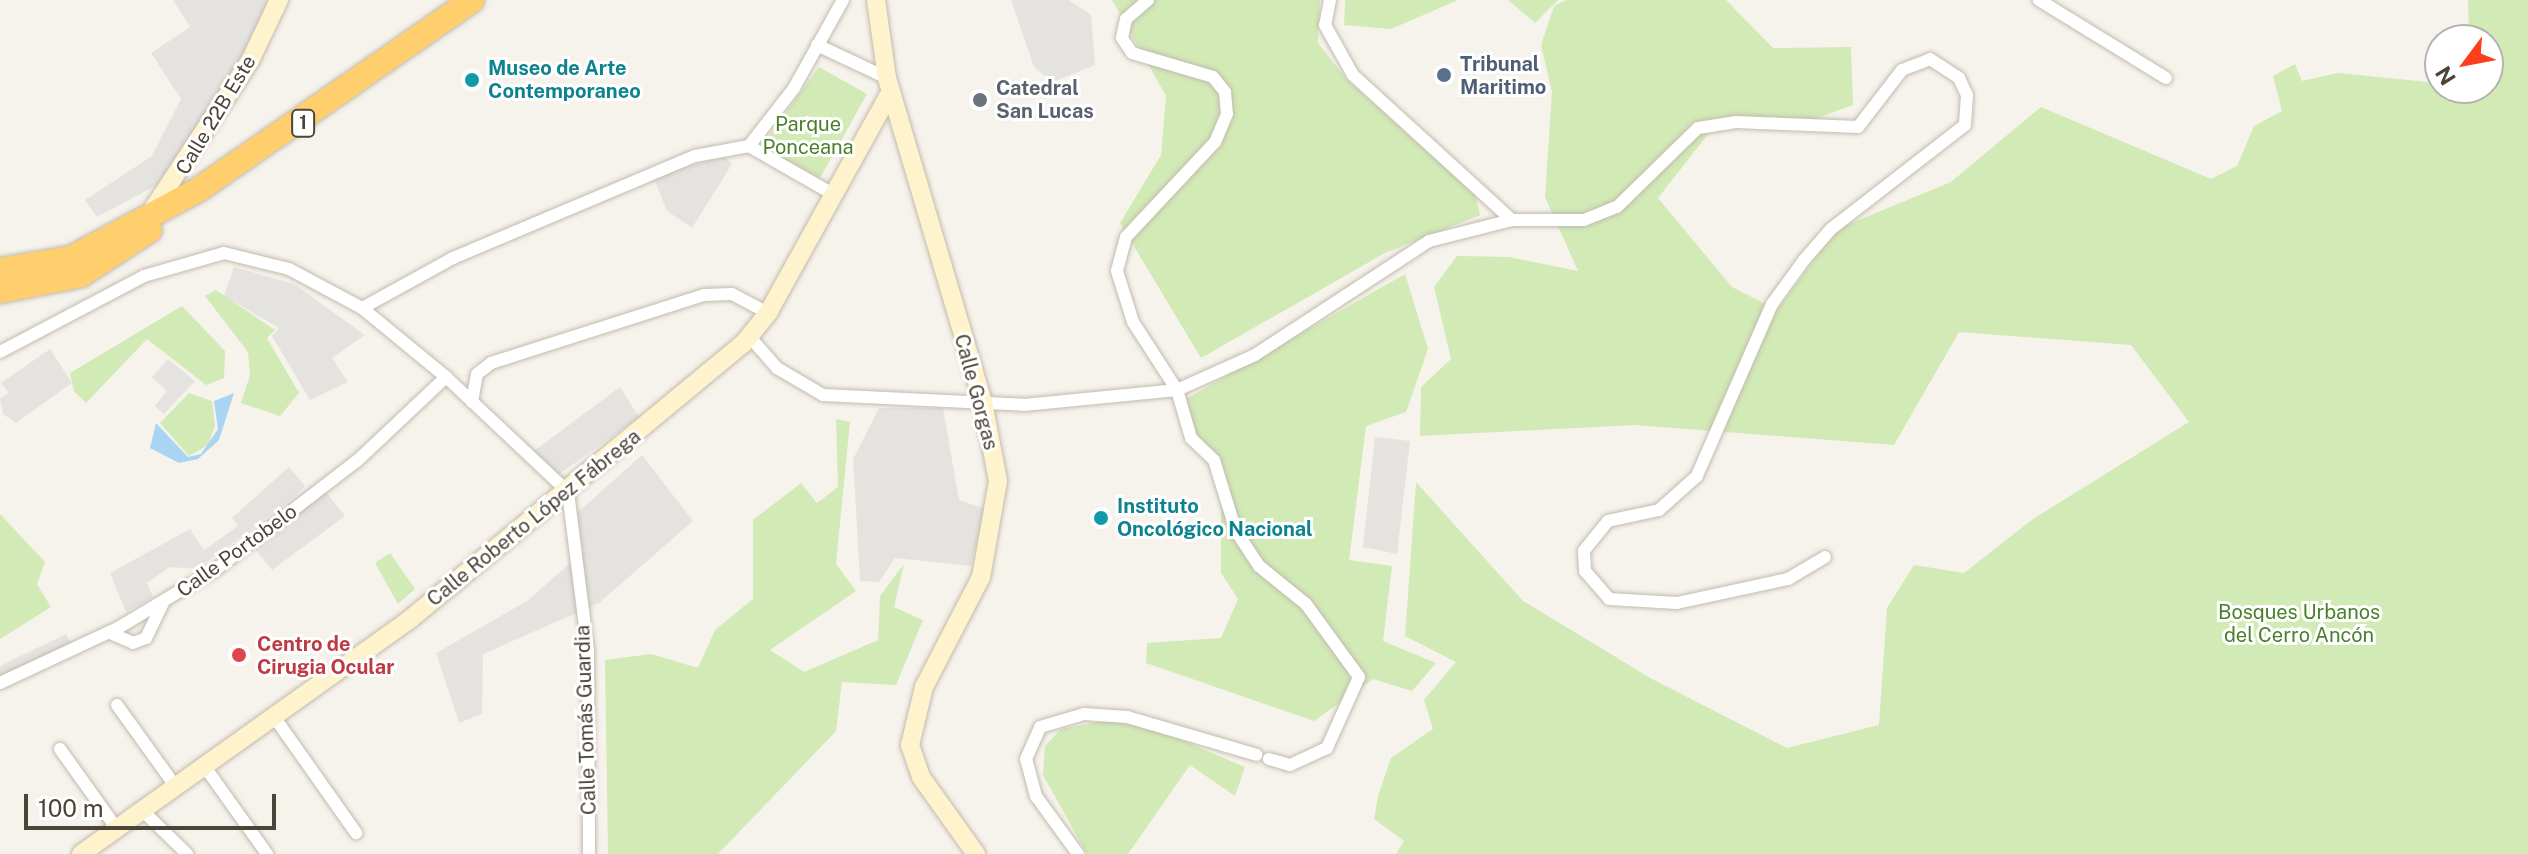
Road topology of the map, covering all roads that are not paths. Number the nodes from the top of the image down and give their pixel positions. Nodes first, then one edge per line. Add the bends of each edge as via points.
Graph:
1 (279, 0) edge
2 (472, 0) edge
3 (484, 0) edge
4 (843, 0) edge
5 (876, 0) edge
6 (1148, 0) edge
7 (1330, 0) edge
8 (2039, 0) edge
9 (442, 7) edge
10 (817, 45) junction
11 (2166, 78) dead end
12 (888, 86) junction
13 (749, 146) junction
14 (198, 190) junction
15 (831, 193) junction
16 (1512, 220) junction
17 (140, 222) junction
18 (0, 255) edge
19 (40, 266) junction
20 (0, 270) edge
21 (4, 293) edge
22 (362, 308) junction
23 (768, 313) junction
24 (749, 336) junction
25 (0, 352) edge
26 (446, 377) junction
27 (1177, 390) junction
28 (472, 402) junction
29 (983, 402) junction
30 (568, 492) junction
31 (1825, 557) dead end
32 (163, 603) junction
33 (110, 633) junction
34 (0, 683) edge
35 (117, 705) dead end
36 (275, 718) junction
37 (60, 749) dead end
38 (205, 767) junction
39 (176, 787) junction
40 (143, 811) junction
41 (117, 829) junction
42 (356, 833) dead end
43 (81, 854) edge
44 (187, 854) edge
45 (267, 854) edge
46 (589, 854) edge
47 (976, 854) edge
48 (1078, 854) edge

1 - 17 street, Calle 22B Este via 170,192
2 - 9 highway, 1
3 - 9 highway
4 - 10 street
5 - 12 street, Calle Gorgas
6 - 27 street via 1126,19 1122,38 1132,53 1213,77 1225,92 1227,114 1215,142 1126,237 1119,254 1117,271 1133,322
7 - 16 street via 1325,25 1353,75
8 - 11 street
9 - 14 highway, 1 via 402,47 306,121
10 - 12 street
10 - 13 street
12 - 15 street, Calle Roberto López Fábrega
12 - 29 street, Calle Gorgas
13 - 15 street
13 - 22 street via 635,178 453,258
14 - 17 highway, 1
14 - 21 highway, 1 via 122,252 81,275
15 - 23 street, Calle Roberto López Fábrega
16 - 27 street via 1429,241 1255,355
16 - 31 street via 1584,220 1617,207 1698,128 1735,122 1858,127 1916,60 1947,64 1967,95 1965,125 1831,229 1772,304 1697,476 1659,510 1608,521 1584,551 1585,571 1609,599 1677,603 1788,579
17 - 19 highway, 1
18 - 19 highway
19 - 20 highway, 1
22 - 25 street via 254,257 203,255 130,283
22 - 26 street
23 - 24 street, Calle Roberto López Fábrega
23 - 28 street via 732,294 704,295 491,363 477,374
24 - 29 street via 777,368 823,395
24 - 30 street, Calle Roberto López Fábrega
26 - 28 street
26 - 32 street, Calle Portobelo via 358,460
27 - 29 street via 1085,402
27 - 48 street via 1191,438 1214,460 1236,531 1259,566 1306,604 1359,677 1327,748 1290,765 1127,717 1084,714 1040,727 1026,759 1036,796
28 - 30 street
29 - 47 street, Calle Gorgas via 998,481 994,519 981,577 924,687 910,745 921,777
30 - 36 street, Calle Roberto López Fábrega
30 - 46 street, Calle Tomás Guardia via 588,650
32 - 33 street, Calle Portobelo
32 - 33 street via 146,638 133,643
33 - 34 street, Calle Portobelo
35 - 39 street
36 - 38 street, Calle Roberto López Fábrega
36 - 42 street
37 - 41 street
38 - 39 street, Calle Roberto López Fábrega
38 - 45 street
39 - 40 street, Calle Roberto López Fábrega
40 - 41 street, Calle Roberto López Fábrega
40 - 44 street
41 - 43 street, Calle Roberto López Fábrega

